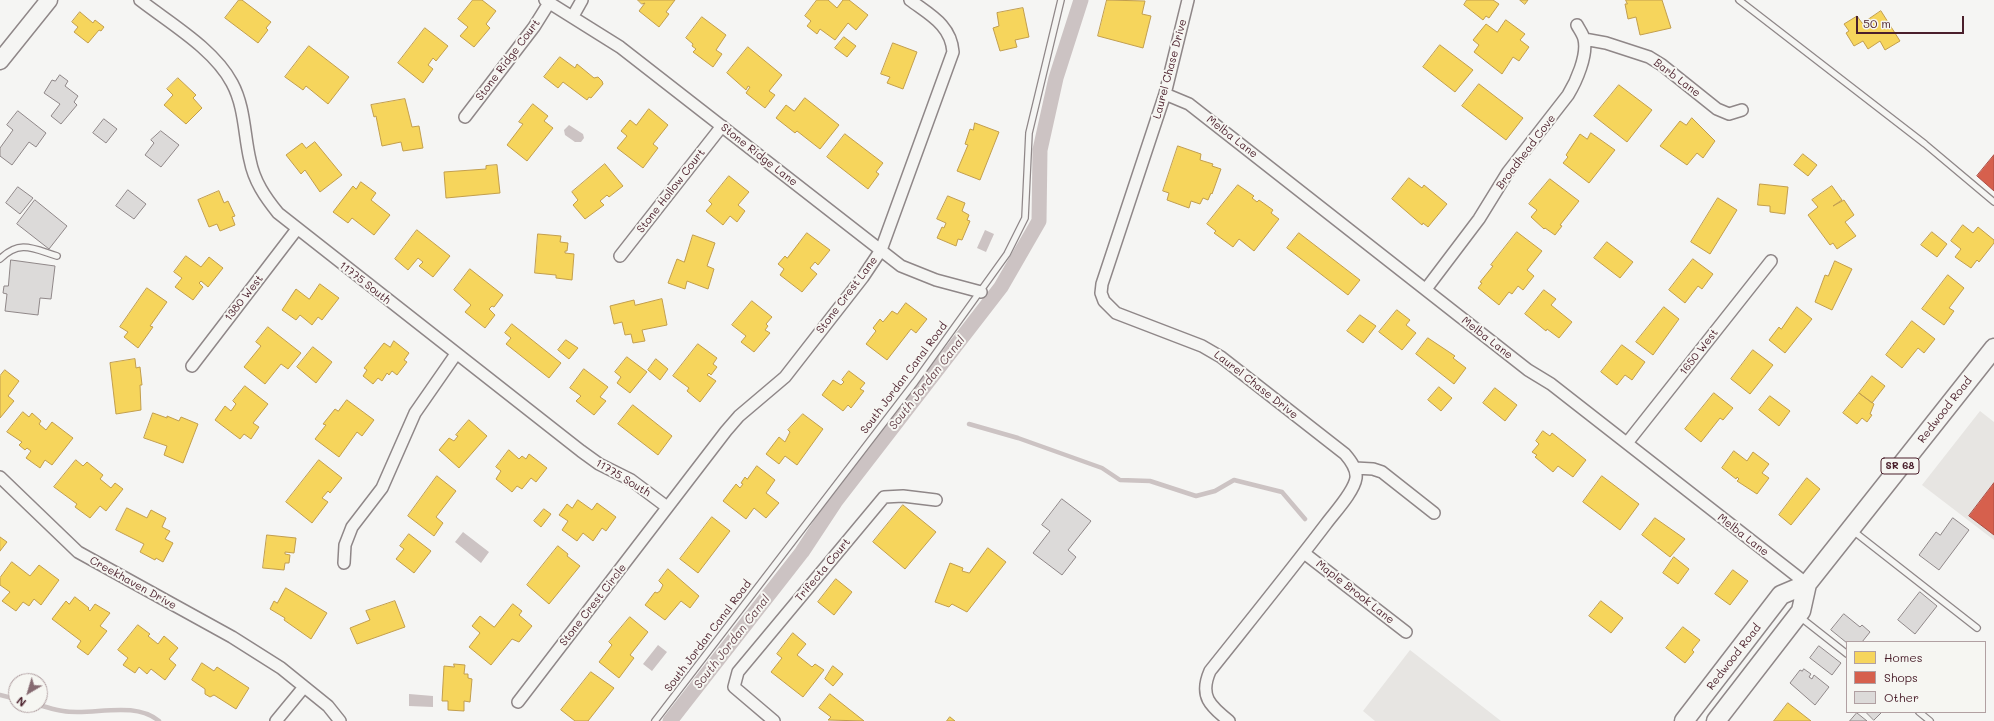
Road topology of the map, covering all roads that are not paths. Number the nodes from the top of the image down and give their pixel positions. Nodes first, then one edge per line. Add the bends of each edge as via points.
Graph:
1 (49, 0) edge
2 (140, 0) edge
3 (582, 0) edge
4 (910, 0) edge
5 (1061, 0) edge
6 (1188, 0) edge
7 (1739, 0) edge
8 (547, 1) edge
9 (573, 16) junction
10 (1577, 25) dead end
11 (1584, 40) junction
12 (0, 61) edge
13 (1165, 94) junction
14 (1742, 110) dead end
15 (465, 117) dead end
16 (722, 126) junction
17 (1994, 202) edge
18 (297, 229) junction
19 (880, 250) junction
20 (57, 256) dead end
21 (620, 256) dead end
22 (0, 259) edge
23 (1771, 261) dead end
24 (1426, 289) junction
25 (981, 292) junction
26 (1994, 348) edge
27 (456, 354) junction
28 (192, 366) dead end
29 (1627, 443) junction
30 (1355, 468) junction
31 (0, 476) edge
32 (936, 500) dead end
33 (667, 507) junction
34 (1434, 513) dead end
35 (1851, 529) junction
36 (1304, 553) junction
37 (344, 563) dead end
38 (1807, 584) junction
39 (1798, 615) junction
40 (1977, 628) dead end
41 (1406, 632) dead end
42 (1846, 653) edge
43 (304, 687) junction
44 (518, 702) dead end
45 (1920, 713) edge
46 (276, 721) edge
47 (340, 721) edge
48 (655, 721) edge
49 (774, 721) edge
50 (1229, 721) edge
51 (1684, 721) edge
52 (1716, 721) edge
53 (1930, 721) edge

1 - 12 street
2 - 18 street, 11775 South via 222,66 240,102 250,161 256,180 278,213
3 - 9 street
4 - 19 street, Stone Crest Lane via 947,30 952,40 953,52
5 - 25 lane, South Jordan Canal Road via 1029,133 1025,218 1007,254
6 - 13 street, Laurel Chase Drive
7 - 17 lane via 1925,144
8 - 9 street, Stone Ridge Lane
8 - 15 street, Stone Ridge Court via 534,27
9 - 16 street, Stone Ridge Lane via 620,47
10 - 11 street
11 - 14 street, Barb Lane via 1606,43 1649,57 1717,109 1729,114
11 - 24 street, Broadhead Cove via 1579,72 1568,95 1508,172 1480,220
13 - 24 street, Melba Lane via 1189,104
13 - 30 street, Laurel Chase Drive via 1102,284 1101,293 1104,301 1116,313 1212,350 1345,454
16 - 19 street, Stone Ridge Lane
16 - 21 street, Stone Hollow Court
18 - 27 street, 11775 South
18 - 28 street, 1380 West
19 - 25 street, Stone Ridge Lane via 901,266 918,274
19 - 33 street, Stone Crest Lane via 863,277 785,377 730,426
20 - 22 lane via 24,246 10,250
23 - 29 street, 1650 West
24 - 29 street, Melba Lane via 1528,370 1551,384
25 - 48 lane, South Jordan Canal Road
26 - 35 main road, Redwood Road / SR 68
27 - 33 street, 11775 South via 599,464 631,480
27 - 37 street via 415,413 382,488 352,527 345,545
29 - 38 street, Melba Lane
30 - 34 street via 1382,472
30 - 36 street via 1356,478 1353,487
31 - 43 street, Creekhaven Drive via 78,552 232,637 281,668
32 - 49 street, Trifecta Court via 903,496 884,497 738,672 734,687
33 - 44 street, Stone Crest Circle
35 - 38 main road, Redwood Road / SR 68
35 - 40 lane
36 - 41 street, Maple Brook Lane
36 - 50 street via 1210,671 1204,691 1209,703
38 - 39 main road, Redwood Road / SR 68
38 - 51 main road, Redwood Road / SR 68 via 1781,595
39 - 42 lane
39 - 52 main road, Redwood Road / SR 68
43 - 46 street
43 - 47 street, Creekhaven Drive via 328,706
45 - 53 lane

